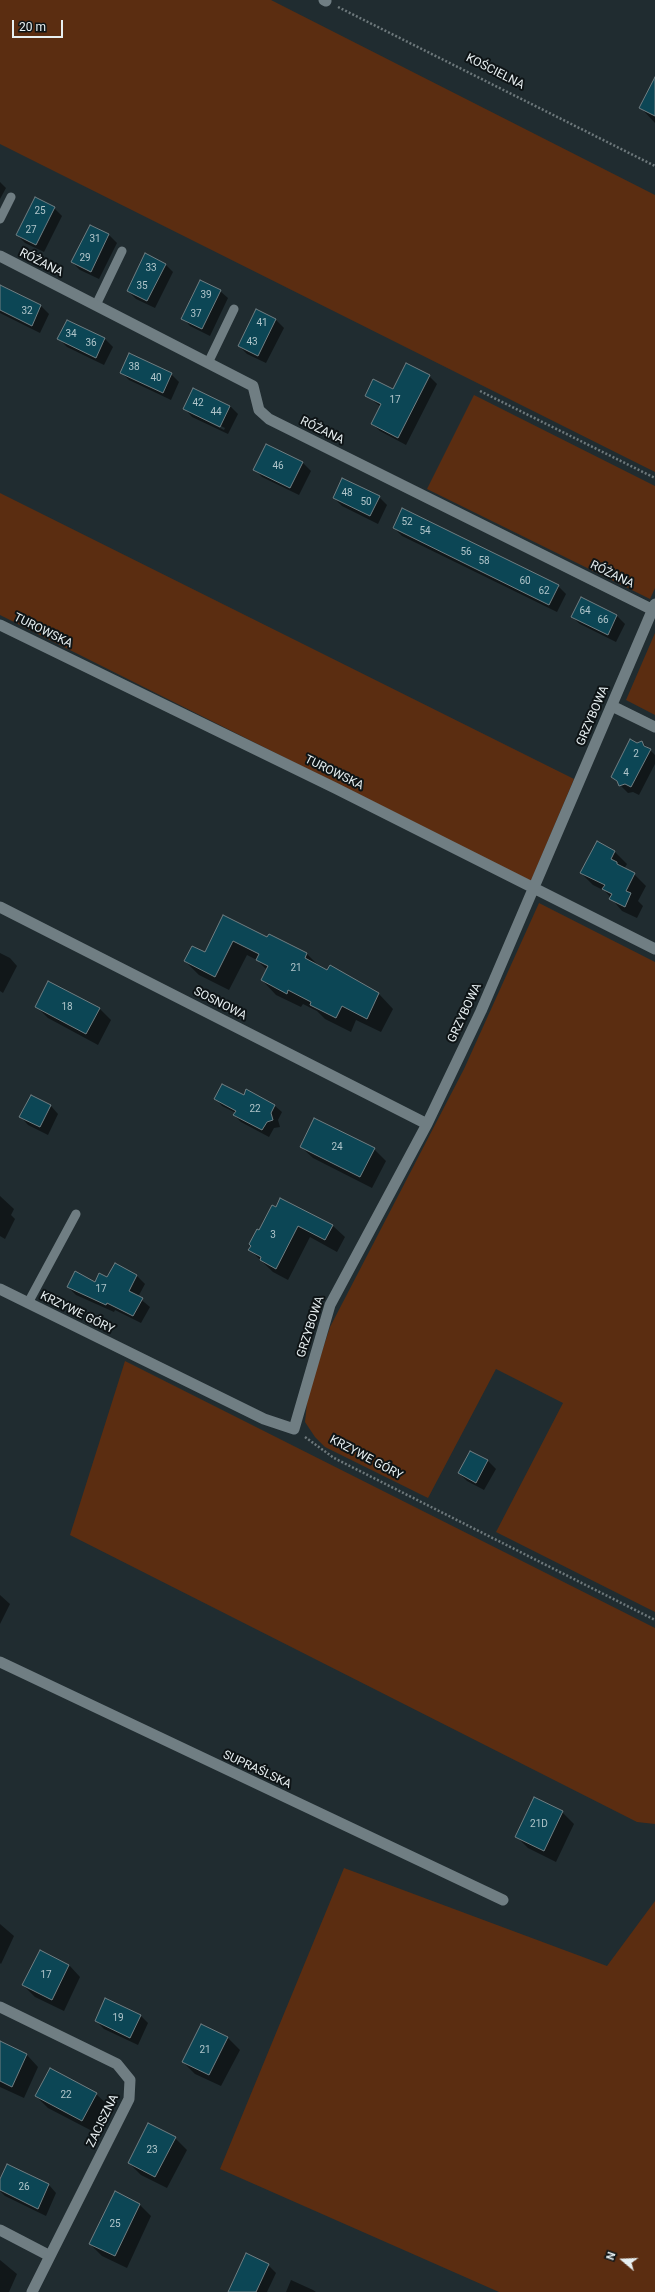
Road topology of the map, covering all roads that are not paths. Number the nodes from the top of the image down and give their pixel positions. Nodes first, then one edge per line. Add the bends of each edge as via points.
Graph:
1 (11, 197) dead end
2 (0, 220) edge
3 (122, 251) dead end
4 (0, 256) edge
5 (96, 305) junction
6 (234, 309) dead end
7 (208, 363) junction
8 (654, 607) edge
9 (0, 625) edge
10 (612, 706) junction
11 (655, 728) edge
12 (534, 888) junction
13 (0, 907) edge
14 (655, 949) edge
15 (427, 1124) junction
16 (76, 1214) dead end
17 (0, 1289) edge
18 (28, 1303) junction
19 (294, 1429) joint
20 (0, 1662) edge
21 (503, 1900) dead end
22 (0, 2007) edge
23 (0, 2230) edge
24 (50, 2256) junction
25 (32, 2292) edge

1 - 2 lane
3 - 5 lane
4 - 5 street, RÓŻANA
5 - 7 street, RÓŻANA
6 - 7 lane
7 - 8 street, RÓŻANA via 253,386 259,410 270,419
8 - 10 street, GRZYBOWA
9 - 12 street, TUROWSKA via 342,791
10 - 11 street
10 - 12 street, GRZYBOWA
12 - 14 street, TUROWSKA
12 - 15 street, GRZYBOWA via 481,1011
13 - 15 street, SOSNOWA
15 - 19 street, GRZYBOWA via 330,1306
16 - 18 lane
17 - 18 street, KRZYWE GÓRY
18 - 19 street, KRZYWE GÓRY via 264,1419
20 - 21 street, SUPRAŚLSKA
22 - 24 street, ZACISZNA via 117,2064 130,2080 129,2099
23 - 24 street
24 - 25 street, ZACISZNA

